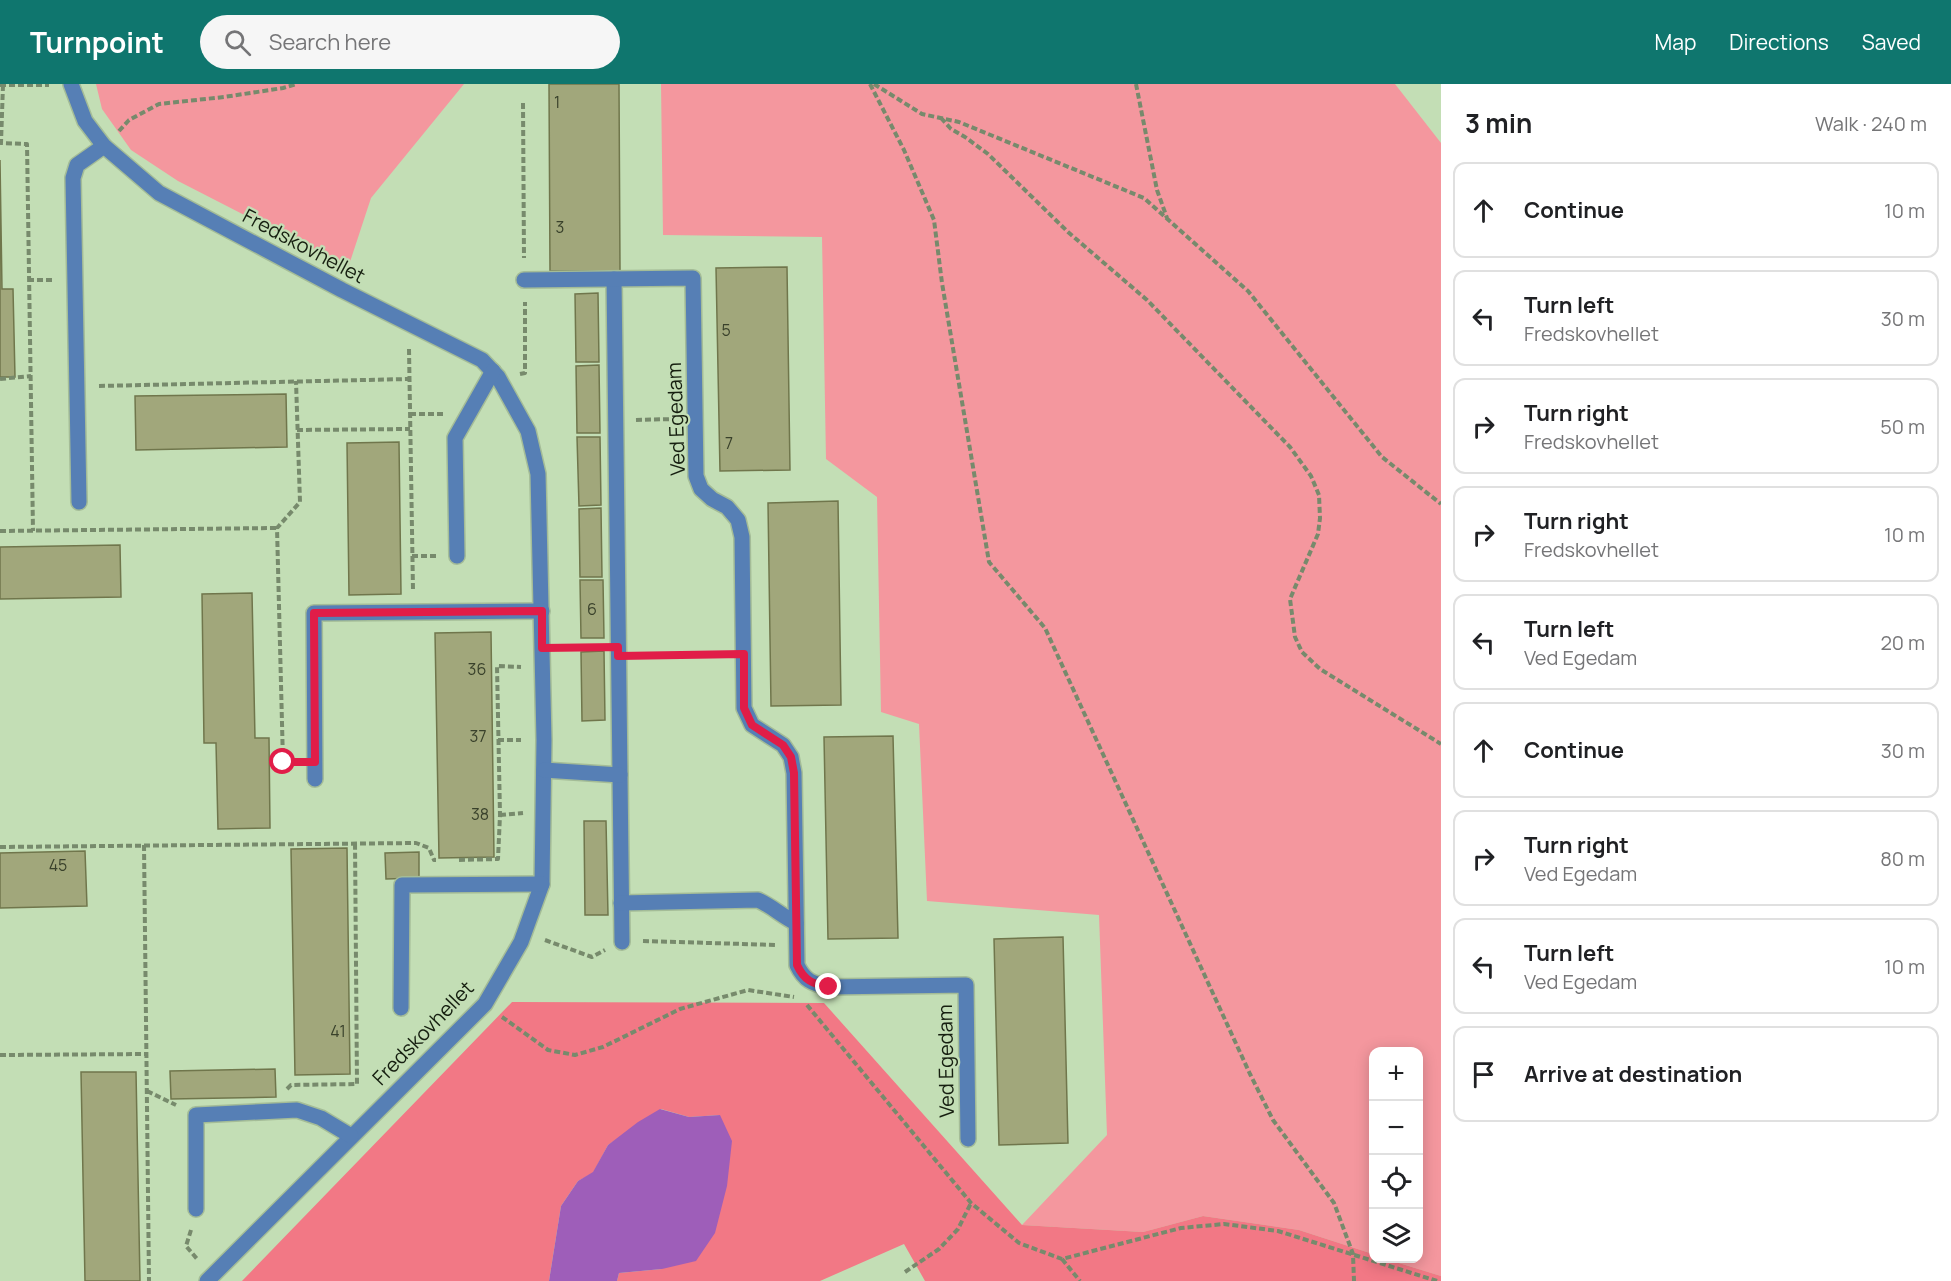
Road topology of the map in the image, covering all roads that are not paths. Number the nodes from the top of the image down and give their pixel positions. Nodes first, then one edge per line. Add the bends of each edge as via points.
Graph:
1 (71, 84) edge
2 (104, 146) junction
3 (614, 279) junction
4 (524, 280) road end
5 (493, 371) junction
6 (79, 502) dead end
7 (457, 556) dead end
8 (542, 611) junction
9 (544, 770) junction
10 (620, 775) junction
11 (315, 779) dead end
12 (542, 884) junction
13 (621, 903) junction
14 (796, 923) junction
15 (622, 942) road end
16 (401, 1008) dead end
17 (351, 1136) junction
18 (968, 1139) dead end
19 (196, 1209) road end
20 (209, 1279) edge

1 - 2 street, Fredskovhellet via 85,121
2 - 5 street, Fredskovhellet via 159,193 482,360
2 - 6 street via 77,165 73,178
3 - 4 street, Ved Egedam
3 - 10 street
3 - 14 street, Ved Egedam via 693,278 696,476 701,489 738,520 742,537 744,708 752,725 783,745 791,757
5 - 7 street via 455,438
5 - 8 street, Fredskovhellet via 528,430 538,474
8 - 9 street, Fredskovhellet
8 - 11 street via 314,613
9 - 10 street
9 - 12 street, Fredskovhellet
10 - 13 street
12 - 16 street, Fredskovhellet via 402,885
12 - 17 street, Fredskovhellet via 521,942 485,1004
13 - 14 street via 758,900
13 - 15 street
14 - 18 street, Ved Egedam via 797,965 802,977 814,984 966,986
17 - 19 street via 321,1118 297,1110 196,1115
17 - 20 street, Fredskovhellet

